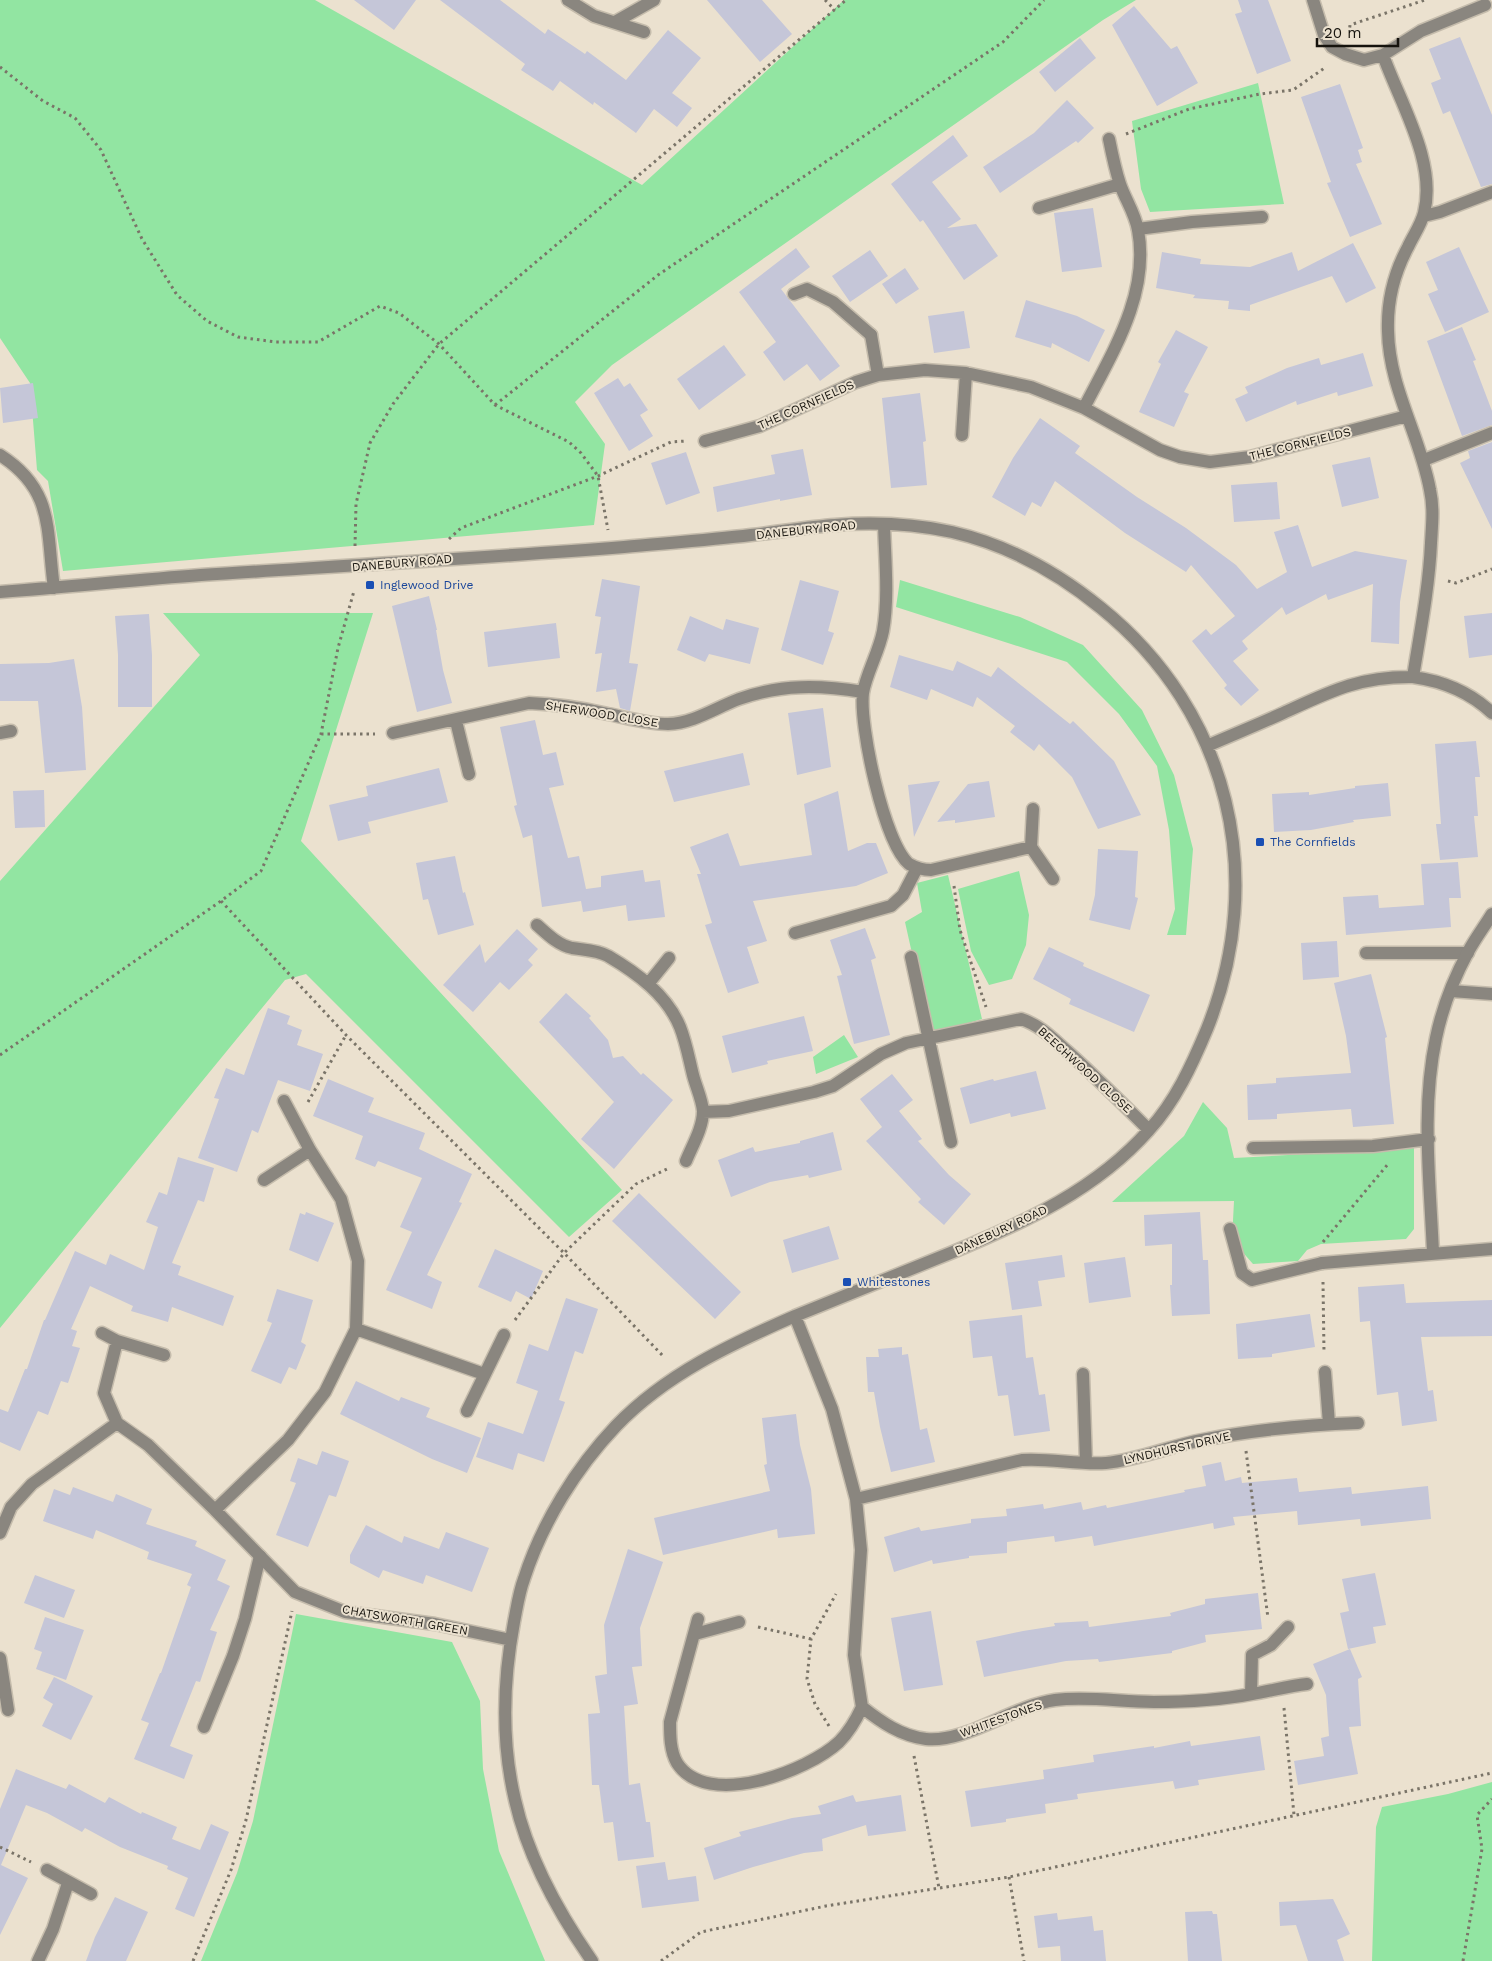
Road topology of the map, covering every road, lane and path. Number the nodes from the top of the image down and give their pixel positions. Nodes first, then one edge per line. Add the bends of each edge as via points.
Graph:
1 (654, 0) edge
2 (825, 0) edge
3 (846, 0) edge
4 (1044, 0) edge
5 (1313, 0) edge
6 (1425, 0) edge
7 (572, 1) edge
8 (1485, 5) dead end
9 (835, 10) junction
10 (615, 22) junction
11 (644, 32) dead end
12 (1345, 54) junction
13 (1383, 55) junction
14 (0, 67) edge
15 (1109, 139) joint
16 (1120, 184) junction
17 (1492, 192) edge
18 (1039, 208) dead end
19 (1424, 216) junction
20 (1262, 217) dead end
21 (1138, 229) junction
22 (794, 294) dead end
23 (439, 344) junction
24 (966, 373) junction
25 (878, 375) junction
26 (495, 405) junction
27 (1084, 408) junction
28 (1407, 416) junction
29 (1492, 433) edge
30 (962, 435) dead end
31 (704, 441) joint
32 (0, 455) edge
33 (1424, 460) junction
34 (598, 476) junction
35 (884, 524) junction
36 (609, 534) dead end
37 (444, 544) dead end
38 (354, 549) dead end
39 (1492, 569) edge
40 (1429, 576) junction
41 (54, 588) junction
42 (354, 591) dead end
43 (0, 592) edge
44 (1413, 677) junction
45 (863, 692) junction
46 (1491, 709) edge
47 (456, 721) junction
48 (393, 733) joint
49 (321, 734) junction
50 (1206, 746) junction
51 (469, 774) dead end
52 (1033, 809) dead end
53 (1031, 847) junction
54 (952, 865) junction
55 (917, 868) junction
56 (1053, 879) dead end
57 (221, 901) junction
58 (1492, 914) edge
59 (537, 925) dead end
60 (795, 933) dead end
61 (1366, 953) dead end
62 (1468, 953) junction
63 (669, 958) dead end
64 (911, 958) dead end
65 (648, 984) junction
66 (1451, 992) junction
67 (1492, 994) edge
68 (993, 1025) junction
69 (346, 1035) junction
70 (928, 1039) junction
71 (0, 1055) edge
72 (284, 1102) dead end
73 (703, 1112) junction
74 (291, 1114) junction
75 (1150, 1130) junction
76 (1429, 1139) junction
77 (951, 1142) dead end
78 (1253, 1148) dead end
79 (310, 1150) junction
80 (686, 1161) joint
81 (264, 1180) dead end
82 (1230, 1229) dead end
83 (1492, 1249) edge
84 (564, 1252) junction
85 (1433, 1253) junction
86 (795, 1316) junction
87 (356, 1330) junction
88 (102, 1332) dead end
89 (504, 1335) joint
90 (117, 1341) junction
91 (164, 1355) dead end
92 (664, 1356) dead end
93 (1324, 1372) dead end
94 (484, 1374) junction
95 (1083, 1374) dead end
96 (468, 1411) dead end
97 (117, 1423) junction
98 (1358, 1423) dead end
99 (1329, 1424) junction
100 (1086, 1463) junction
101 (856, 1500) junction
102 (216, 1510) junction
103 (0, 1533) edge
104 (260, 1556) junction
105 (838, 1590) dead end
106 (295, 1592) junction
107 (698, 1619) dead end
108 (739, 1622) joint
109 (1288, 1627) dead end
110 (695, 1634) junction
111 (811, 1639) junction
112 (511, 1640) junction
113 (0, 1658) edge
114 (1308, 1684) dead end
115 (1251, 1694) junction
116 (862, 1707) junction
117 (8, 1710) dead end
118 (204, 1727) dead end
119 (910, 1736) junction
120 (839, 1742) junction
121 (1492, 1773) edge
122 (1492, 1799) edge
123 (0, 1847) edge
124 (47, 1870) joint
125 (1009, 1876) junction
126 (68, 1883) junction
127 (939, 1888) junction
128 (91, 1894) dead end
129 (38, 1961) edge
130 (193, 1961) edge
131 (592, 1961) edge
132 (661, 1961) edge
133 (1024, 1961) edge
134 (1463, 1961) edge

1 - 10 street
2 - 9 path
3 - 9 path
4 - 26 path via 1004,42 658,275
5 - 12 street via 1324,35 1332,47
6 - 12 path via 1350,25
7 - 10 street via 594,16
8 - 13 street via 1421,31
9 - 23 path
10 - 11 street
12 - 13 street via 1364,60
12 - 15 path via 1293,90 1189,109
13 - 19 street via 1423,161 1427,182
14 - 23 path via 43,101 75,118 101,150 147,247 177,294 207,321 238,337 276,342 318,342 380,306 399,313
15 - 16 street
16 - 18 street
16 - 21 street
17 - 19 street
19 - 28 street via 1397,272 1388,318 1392,368
20 - 21 street
21 - 27 street via 1141,260 1136,295
22 - 25 street via 807,289 832,302 871,335
23 - 26 path
23 - 38 path via 393,404 370,443 356,504
24 - 25 street, THE CORNFIELDS via 925,370
24 - 27 street, THE CORNFIELDS via 1031,387
24 - 30 street
25 - 31 street, THE CORNFIELDS via 760,426
26 - 34 path via 569,442
27 - 28 street, THE CORNFIELDS via 1160,450 1210,462 1250,457
28 - 33 street
29 - 33 street
31 - 34 path via 672,442
32 - 41 street via 16,465 39,496 46,517
33 - 40 street via 1433,515
34 - 36 path
34 - 37 path via 460,528
35 - 41 street, DANEBURY ROAD via 835,525 626,546
35 - 45 street via 886,587 883,629
35 - 50 street, DANEBURY ROAD via 938,530 984,541 1008,549 1068,583 1111,616 1148,653 1177,690
39 - 40 path via 1456,583
40 - 44 street
41 - 43 street, DANEBURY ROAD
42 - 49 path via 338,648
44 - 46 street via 1448,685
44 - 50 street via 1361,681
45 - 47 street, SHERWOOD CLOSE via 808,686 772,690 681,723 649,723 578,708 529,703
45 - 55 street via 864,725 884,814 898,849
47 - 48 street, SHERWOOD CLOSE
47 - 51 street
48 - 49 path
49 - 57 path via 261,870
50 - 75 street, DANEBURY ROAD via 1225,796 1233,835 1236,896 1230,944 1224,978 1202,1041 1180,1086
52 - 53 street
53 - 54 street
53 - 56 street
54 - 55 street via 931,870
54 - 68 path via 960,930
55 - 60 street via 903,895 890,906
57 - 69 path
57 - 71 path
58 - 62 street
59 - 65 street via 554,940 570,948 589,949 606,955
61 - 62 street
62 - 66 street
63 - 65 street
64 - 70 street
65 - 73 street via 673,1012
66 - 67 street
66 - 76 street via 1436,1036 1431,1068 1427,1103
68 - 70 street, BEECHWOOD CLOSE
68 - 75 street, BEECHWOOD CLOSE via 1021,1020 1035,1025 1088,1070
69 - 74 path via 308,1102
69 - 84 path
70 - 73 street, BEECHWOOD CLOSE via 893,1048 844,1080 814,1092 729,1112
70 - 77 street
72 - 74 street
73 - 80 street
74 - 79 street
75 - 86 street, DANEBURY ROAD via 1089,1185 1029,1219
76 - 78 street via 1372,1146
76 - 85 street
79 - 81 street
79 - 87 street via 341,1199 358,1261
80 - 84 path via 636,1184
82 - 85 street via 1242,1273 1252,1280 1322,1263
83 - 85 street
84 - 89 path
84 - 92 path
86 - 101 street via 832,1409
86 - 112 street, DANEBURY ROAD via 692,1365 617,1426 571,1484 538,1544 523,1580
87 - 94 street
87 - 102 street via 325,1392 288,1440
88 - 90 street
89 - 94 street
90 - 91 street
90 - 97 street via 104,1393
93 - 99 street
94 - 96 street
95 - 100 street
97 - 102 street, CHATSWORTH GREEN via 148,1445
97 - 103 street via 32,1484 11,1507
98 - 99 street, LYNDHURST DRIVE
99 - 100 street, LYNDHURST DRIVE via 1200,1440 1126,1460
100 - 101 street, LYNDHURST DRIVE via 1022,1460
101 - 116 street via 861,1550 854,1655
102 - 104 street, CHATSWORTH GREEN
104 - 106 street, CHATSWORTH GREEN
104 - 118 street via 233,1656
105 - 111 path
106 - 112 street, CHATSWORTH GREEN via 345,1612 435,1624
106 - 130 path via 246,1820 231,1870
107 - 110 street
108 - 110 street
108 - 111 path
109 - 115 street via 1272,1645 1252,1655
110 - 120 street via 670,1722 673,1750 677,1762 686,1772 718,1786 758,1780 804,1764
111 - 120 path via 807,1679 815,1704
112 - 131 street, DANEBURY ROAD via 504,1711 515,1802 537,1865 573,1934
113 - 117 street
114 - 115 street, WHITESTONES
115 - 119 street, WHITESTONES via 1153,1702 1056,1700 1035,1704 959,1735 941,1739
116 - 119 street, WHITESTONES via 881,1722
116 - 120 street
119 - 127 path
121 - 125 path
122 - 134 path via 1477,1815 1482,1849
123 - 124 path
124 - 126 street
125 - 127 path
125 - 133 path
126 - 128 street
126 - 129 street via 53,1929
127 - 132 path via 826,1906 702,1932

